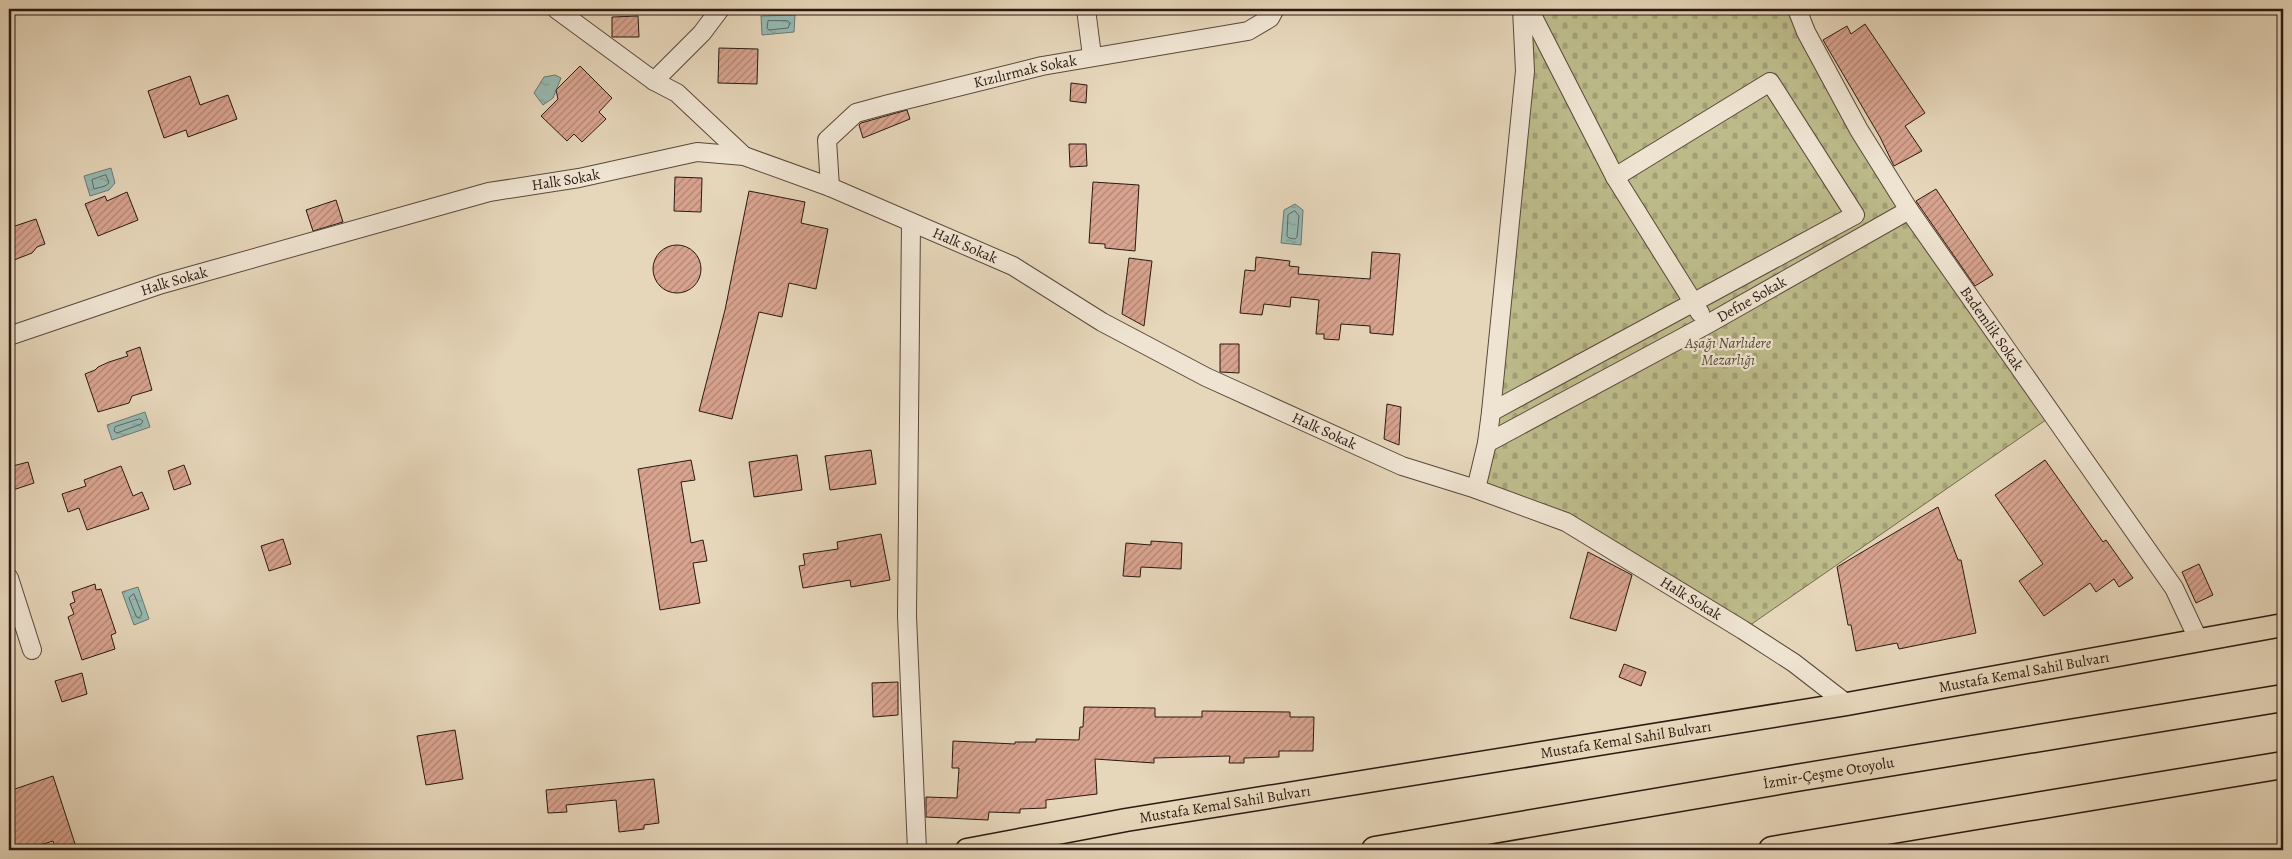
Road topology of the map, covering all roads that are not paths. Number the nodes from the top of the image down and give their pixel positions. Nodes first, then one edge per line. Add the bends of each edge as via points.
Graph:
1 (556, 9) edge
2 (720, 9) edge
3 (1086, 9) edge
4 (1275, 9) edge
5 (1522, 9) edge
6 (1529, 9) edge
7 (1797, 9) edge
8 (1092, 56) junction
9 (654, 81) junction
10 (744, 156) junction
11 (1615, 177) junction
12 (830, 187) junction
13 (1909, 210) junction
14 (911, 224) junction
15 (1694, 304) junction
16 (1706, 325) junction
17 (9, 336) edge
18 (1491, 412) junction
19 (1487, 444) junction
20 (1476, 489) junction
21 (9, 578) edge
22 (2283, 625) edge
23 (2199, 641) junction
24 (32, 650) dead end
25 (2283, 698) edge
26 (1847, 704) junction
27 (2283, 765) edge
28 (917, 850) edge
29 (967, 850) edge
30 (1375, 850) edge
31 (1772, 850) edge

1 - 9 street
2 - 9 street via 702,33
3 - 8 street
4 - 8 street, Kızılırmak Sokak via 1270,18 1248,31
5 - 18 street via 1525,71
6 - 11 street
7 - 13 street, Bademlik Sokak via 1859,130
8 - 12 street, Kızılırmak Sokak via 856,113 827,140
9 - 10 street via 677,93
10 - 12 street, Halk Sokak
10 - 17 street, Halk Sokak via 697,152 579,178 489,192 162,284
11 - 15 street
11 - 15 street via 1770,82 1856,215
12 - 14 street, Halk Sokak
13 - 16 street, Defne Sokak
13 - 23 street, Bademlik Sokak via 2174,588
14 - 20 street, Halk Sokak via 1013,266 1102,322 1206,377 1402,466
14 - 28 street via 907,616
15 - 16 street
15 - 18 street
16 - 19 street, Defne Sokak
18 - 19 street
19 - 20 street
20 - 26 street, Halk Sokak via 1566,522 1794,663
21 - 24 street
22 - 23 main road, Mustafa Kemal Sahil Bulvarı
23 - 26 main road, Mustafa Kemal Sahil Bulvarı
25 - 30 highway, İzmir-Çeşme Otoyolu
26 - 29 main road, Mustafa Kemal Sahil Bulvarı via 1136,819
27 - 31 highway

